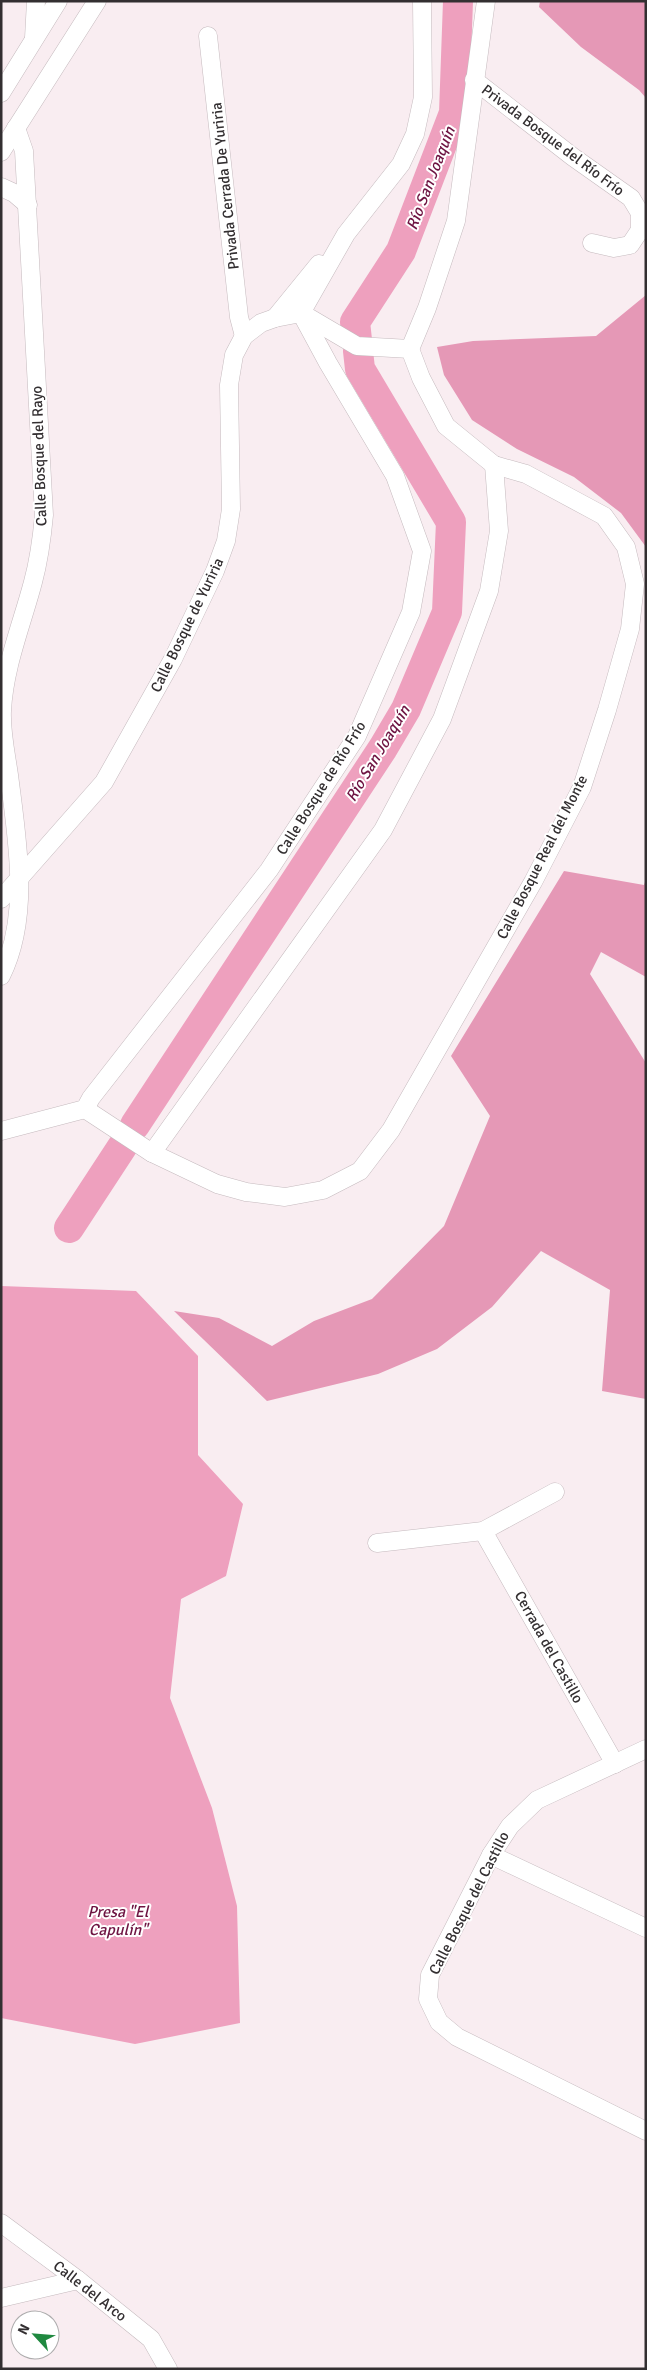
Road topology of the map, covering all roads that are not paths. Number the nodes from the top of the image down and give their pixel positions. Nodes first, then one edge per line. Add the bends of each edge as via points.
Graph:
1 (36, 1) edge
2 (58, 1) edge
3 (97, 1) edge
4 (422, 1) edge
5 (486, 1) edge
6 (208, 36) dead end
7 (33, 42) junction
8 (474, 80) junction
9 (1, 92) edge
10 (16, 128) junction
11 (1, 152) edge
12 (1, 187) edge
13 (28, 206) junction
14 (592, 243) dead end
15 (322, 261) dead end
16 (301, 313) junction
17 (275, 318) junction
18 (244, 336) junction
19 (410, 349) junction
20 (494, 465) junction
21 (18, 881) junction
22 (1, 899) edge
23 (1, 976) edge
24 (85, 1109) junction
25 (1, 1131) edge
26 (152, 1153) junction
27 (555, 1492) dead end
28 (483, 1531) junction
29 (377, 1543) dead end
30 (646, 1749) edge
31 (615, 1764) junction
32 (491, 1855) junction
33 (646, 1928) edge
34 (646, 2131) edge
35 (1, 2223) edge
36 (78, 2280) junction
37 (1, 2298) edge
38 (168, 2369) edge

1 - 7 street
2 - 7 street
3 - 10 street
4 - 16 street via 423,97 415,134 401,164 346,234
5 - 8 street
6 - 18 street, Privada Cerrada De Yuriria via 238,317
7 - 9 street
8 - 14 street, Privada Bosque del Río Frío via 572,157 631,198 640,213 640,230 630,245 614,248
8 - 19 street via 472,116 456,221
10 - 11 street
10 - 13 street, Calle Bosque del Rayo via 24,151
12 - 13 street via 14,193
13 - 21 street, Calle Bosque del Rayo via 44,515 40,556 4,684 2,712
15 - 17 street
16 - 17 street, Calle Bosque de Yuriria
16 - 19 street via 357,346
16 - 24 street, Calle Bosque de Río Frío via 395,476 422,551 411,612 352,744 269,870
17 - 18 street, Calle Bosque de Yuriria via 261,323
18 - 21 street, Calle Bosque de Yuriria via 234,355 229,385 231,509 226,541 215,571 173,659 104,782
19 - 20 street, Calle Bosque Real del Monte via 446,426
20 - 26 street via 499,531 489,591 442,719 383,830
20 - 26 street, Calle Bosque Real del Monte via 526,474 604,516 626,547 635,584 630,629 582,787 532,882 391,1130 360,1170 323,1190 285,1197 216,1184
21 - 22 street, Calle Bosque de Yuriria
21 - 23 street, Calle Bosque del Rayo via 13,948
24 - 25 street
24 - 26 street
27 - 28 street
28 - 29 street
28 - 31 street, Cerrada del Castillo
30 - 31 street, Calle Bosque del Castillo
31 - 32 street, Calle Bosque del Castillo via 537,1800 510,1826
32 - 33 street
32 - 34 street, Calle Bosque del Castillo via 430,1975 428,2000 440,2022 458,2036
35 - 36 street, Calle del Arco
36 - 37 street
36 - 38 street, Calle del Arco via 150,2338

